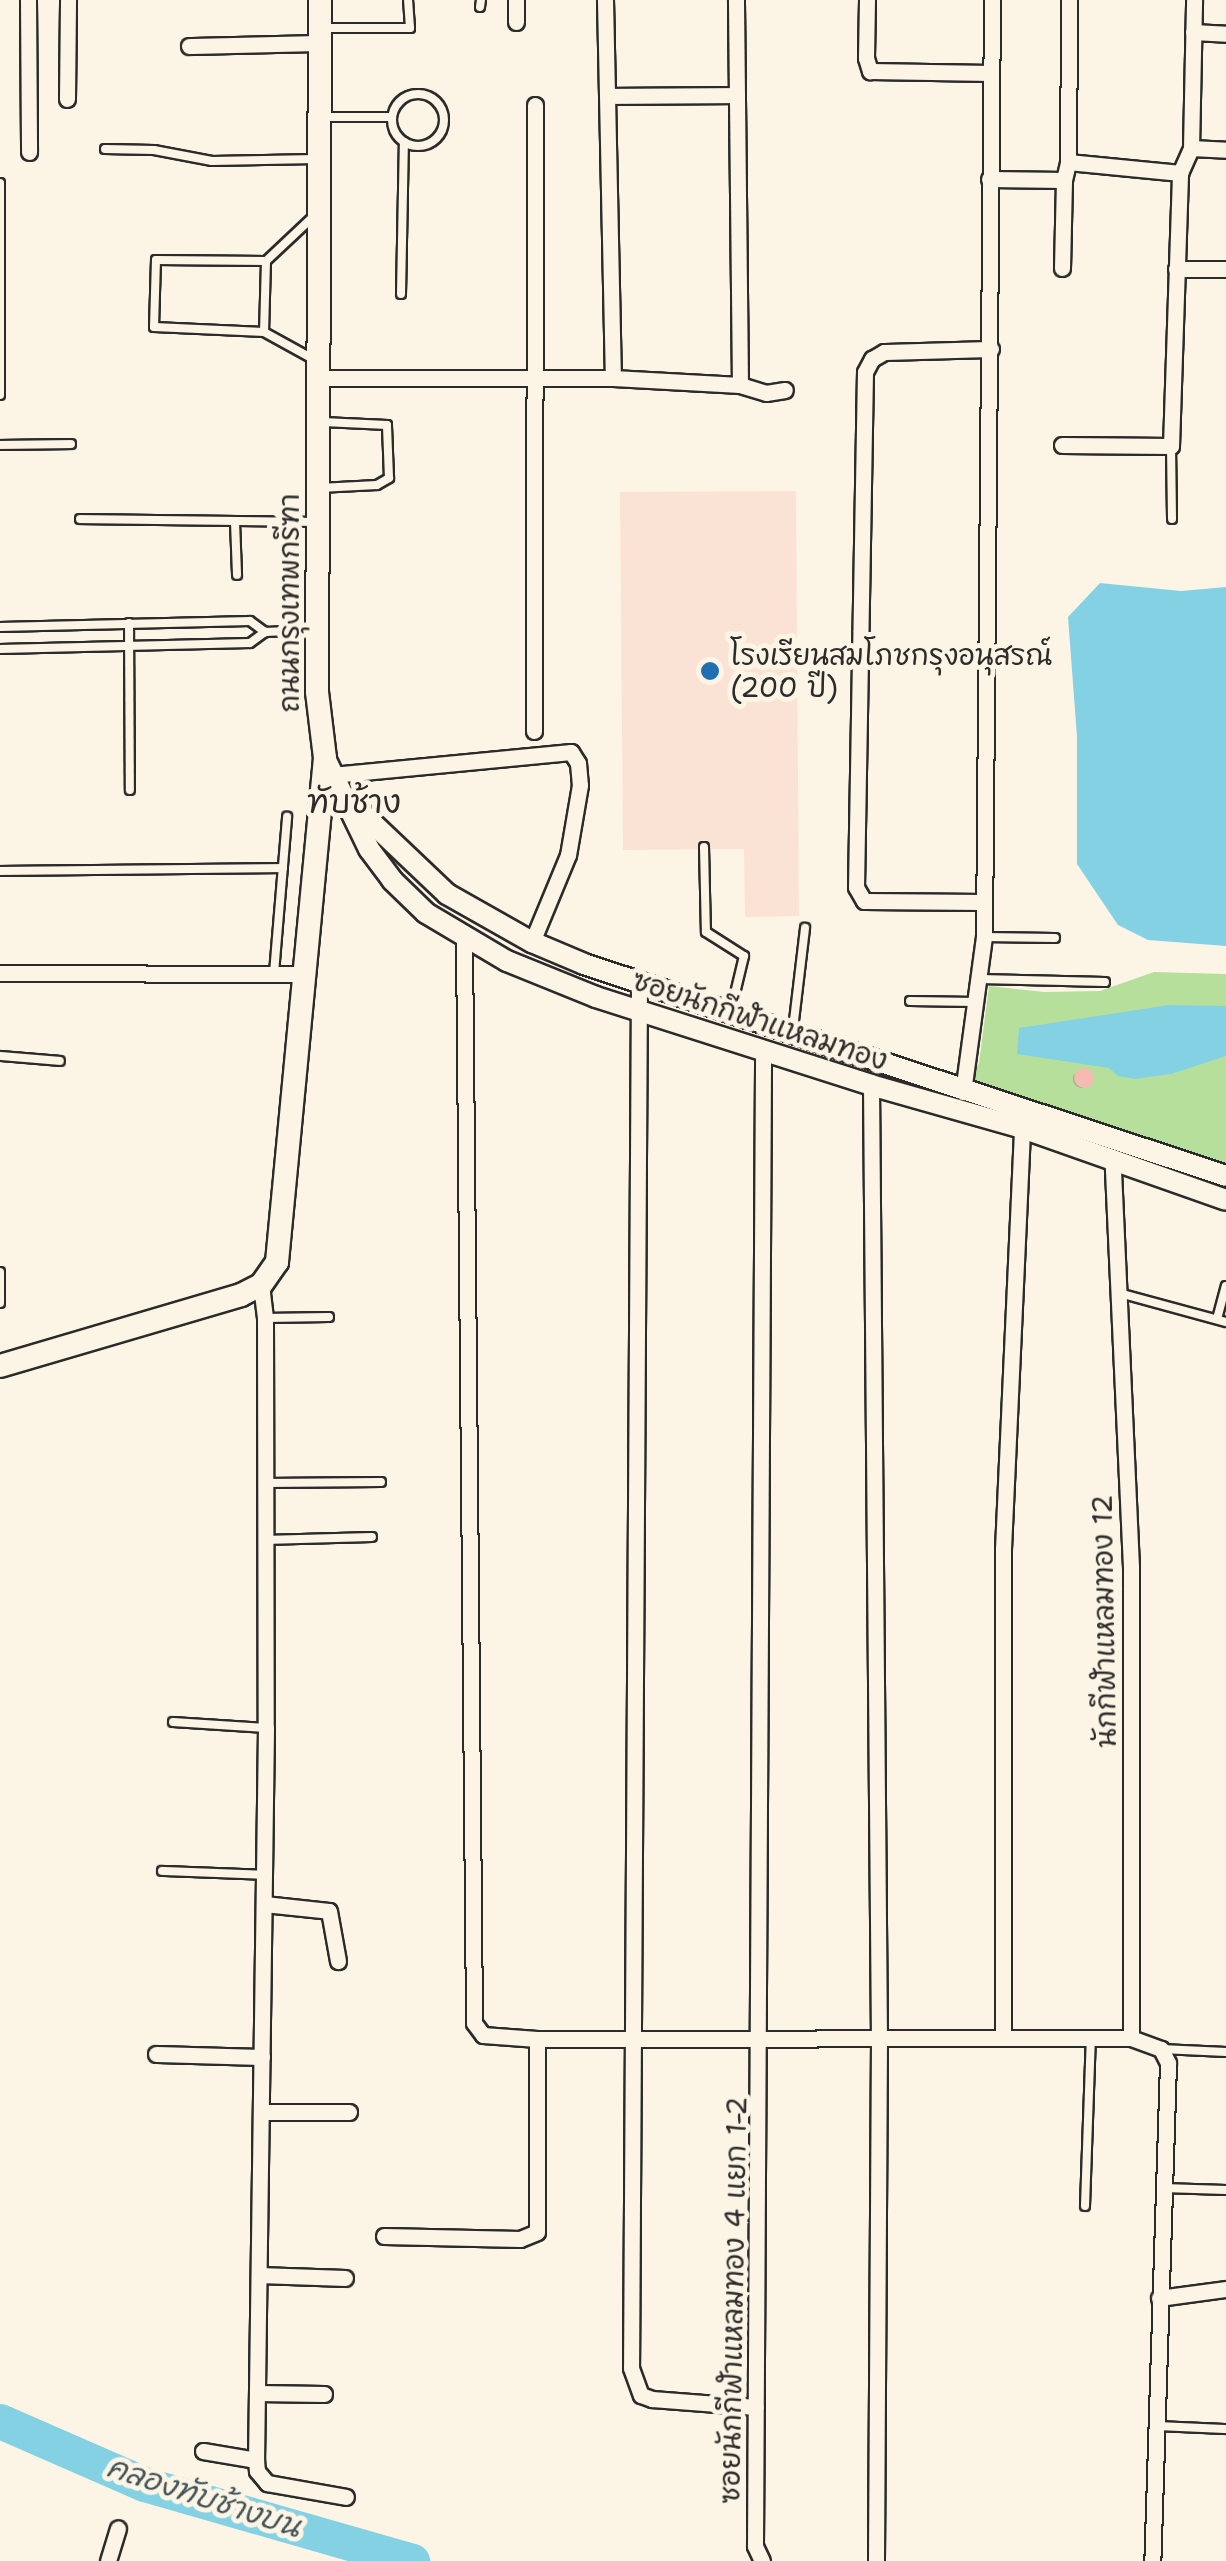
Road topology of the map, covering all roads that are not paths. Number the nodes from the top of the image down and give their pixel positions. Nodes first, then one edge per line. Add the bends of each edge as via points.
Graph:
1 (28, 0) edge
2 (68, 0) edge
3 (320, 0) edge
4 (408, 0) edge
5 (516, 0) edge
6 (606, 0) edge
7 (736, 0) edge
8 (867, 0) edge
9 (992, 0) edge
10 (1068, 0) edge
11 (1194, 0) edge
12 (516, 22) dead end
13 (1194, 32) junction
14 (1226, 34) edge
15 (321, 36) junction
16 (190, 46) dead end
17 (990, 73) junction
18 (737, 94) junction
19 (608, 96) junction
20 (68, 99) dead end
21 (535, 106) dead end
22 (320, 117) junction
23 (392, 117) junction
24 (404, 142) junction
25 (1191, 148) junction
26 (105, 149) dead end
27 (1226, 150) edge
28 (29, 152) dead end
29 (320, 159) junction
30 (1068, 162) junction
31 (1180, 173) junction
32 (989, 179) junction
33 (1064, 180) junction
34 (0, 183) edge
35 (320, 210) junction
36 (266, 261) junction
37 (1062, 268) dead end
38 (1176, 269) junction
39 (1226, 269) edge
40 (401, 294) dead end
41 (264, 332) junction
42 (991, 349) junction
43 (319, 370) junction
44 (535, 377) junction
45 (613, 378) junction
46 (740, 386) junction
47 (785, 390) dead end
48 (0, 395) edge
49 (319, 422) junction
50 (71, 444) dead end
51 (0, 445) edge
52 (1062, 445) dead end
53 (1172, 446) junction
54 (319, 488) junction
55 (80, 519) dead end
56 (1172, 519) dead end
57 (235, 522) junction
58 (318, 522) junction
59 (236, 575) dead end
60 (129, 623) junction
61 (0, 627) edge
62 (317, 630) junction
63 (265, 632) junction
64 (130, 648) junction
65 (0, 649) edge
66 (534, 731) dead end
67 (328, 767) junction
68 (130, 790) dead end
69 (344, 796) junction
70 (286, 817) dead end
71 (704, 848) dead end
72 (283, 868) junction
73 (0, 871) edge
74 (982, 902) junction
75 (805, 928) dead end
76 (984, 938) junction
77 (1055, 938) dead end
78 (464, 939) junction
79 (532, 942) junction
80 (274, 973) junction
81 (0, 974) edge
82 (304, 974) junction
83 (980, 979) junction
84 (1105, 982) dead end
85 (639, 984) junction
86 (910, 1000) dead end
87 (978, 1002) junction
88 (638, 1010) junction
89 (730, 1014) junction
90 (792, 1033) junction
91 (763, 1049) junction
92 (0, 1056) edge
93 (60, 1061) dead end
94 (870, 1085) junction
95 (963, 1092) junction
96 (1022, 1128) junction
97 (1113, 1163) junction
98 (1226, 1176) edge
99 (1226, 1200) edge
100 (0, 1272) edge
101 (261, 1285) junction
102 (1226, 1286) edge
103 (1119, 1293) junction
104 (0, 1303) edge
105 (266, 1318) junction
106 (329, 1318) dead end
107 (1222, 1320) edge
108 (0, 1366) edge
109 (265, 1482) junction
110 (381, 1482) dead end
111 (372, 1537) dead end
112 (264, 1540) junction
113 (173, 1722) dead end
114 (266, 1728) junction
115 (162, 1871) dead end
116 (266, 1874) junction
117 (264, 1904) junction
118 (338, 1961) dead end
119 (760, 2037) junction
120 (633, 2038) junction
121 (1003, 2038) junction
122 (1091, 2038) junction
123 (1132, 2038) junction
124 (537, 2039) junction
125 (880, 2040) junction
126 (1161, 2050) junction
127 (1226, 2052) edge
128 (156, 2054) dead end
129 (262, 2058) junction
130 (261, 2112) junction
131 (349, 2112) dead end
132 (1163, 2188) junction
133 (1226, 2190) edge
134 (1085, 2206) dead end
135 (384, 2236) dead end
136 (259, 2275) junction
137 (345, 2278) dead end
138 (1226, 2288) edge
139 (1160, 2298) junction
140 (257, 2393) junction
141 (324, 2394) dead end
142 (756, 2407) junction
143 (1156, 2426) junction
144 (1226, 2429) edge
145 (203, 2450) dead end
146 (256, 2460) junction
147 (346, 2496) dead end
148 (118, 2529) dead end
149 (108, 2561) edge
150 (762, 2561) edge
151 (876, 2561) edge
152 (1152, 2561) edge

1 - 28 street
2 - 20 street
3 - 15 main road, ถนนกรุงเทพกรีฑา
4 - 15 lane via 410,28
5 - 12 street
6 - 19 street
7 - 18 street
8 - 17 street via 870,71
9 - 17 street
10 - 30 street
11 - 13 street
13 - 14 street
13 - 25 street
15 - 16 street
15 - 22 main road, ถนนกรุงเทพกรีฑา
17 - 32 street
18 - 19 street
18 - 46 street
19 - 45 street
21 - 44 street
22 - 23 lane
22 - 29 main road, ถนนกรุงเทพกรีฑา
23 - 24 lane
23 - 24 lane via 400,100 416,94 432,98 442,111 443,129 432,143
24 - 40 lane
25 - 27 street
25 - 31 street
26 - 29 lane via 212,161
29 - 35 main road, ถนนกรุงเทพกรีฑา
30 - 31 street
30 - 33 street
31 - 38 street
32 - 33 street
32 - 42 street
33 - 37 street
34 - 48 lane
35 - 36 lane
35 - 43 main road, ถนนกรุงเทพกรีฑา
36 - 41 lane
36 - 41 lane via 156,260 155,277 154,327
38 - 39 street
38 - 53 street
41 - 43 lane
42 - 74 street
42 - 74 street via 884,352 865,372 856,887 864,900
43 - 44 street
43 - 49 main road, ถนนกรุงเทพกรีฑา
44 - 45 street
44 - 66 street
45 - 46 street
46 - 47 street
49 - 54 main road, ถนนกรุงเทพกรีฑา
49 - 54 lane via 381,422 390,432 385,484
50 - 51 lane
52 - 53 street
53 - 56 lane
54 - 58 main road, ถนนกรุงเทพกรีฑา
55 - 57 lane
57 - 58 lane
57 - 59 lane
58 - 62 main road, ถนนกรุงเทพกรีฑา
60 - 61 lane
60 - 63 lane via 250,622
60 - 64 lane
62 - 63 lane
62 - 67 main road, ถนนกรุงเทพกรีฑา via 316,692
63 - 64 lane via 250,642
64 - 65 lane
64 - 68 lane
67 - 69 street, ซอยนักกีฬาแหลมทอง
67 - 79 street via 571,752 580,785 568,855
67 - 82 main road, ถนนกรุงเทพกรีฑา
69 - 78 street, ซอยนักกีฬาแหลมทอง via 392,880
69 - 79 street, ซอยนักกีฬาแหลมทอง via 447,894
70 - 72 lane
71 - 89 lane via 706,932 744,956
72 - 73 lane
72 - 80 lane
74 - 76 street
75 - 90 lane
76 - 77 lane
76 - 83 street
78 - 88 street, ซอยนักกีฬาแหลมทอง via 557,983
78 - 124 street via 474,2024 483,2035
79 - 85 street, ซอยนักกีฬาแหลมทอง
80 - 81 street
80 - 82 street
82 - 101 main road, ถนนกรุงเทพกรีฑา via 277,1262
83 - 84 lane
83 - 87 street
85 - 88 street
85 - 89 street, ซอยนักกีฬาแหลมทอง
86 - 87 lane
87 - 95 street
88 - 91 street, ซอยนักกีฬาแหลมทอง
88 - 120 street
89 - 90 street, ซอยนักกีฬาแหลมทอง
90 - 95 street, ซอยนักกีฬาแหลมทอง
91 - 94 street, ซอยนักกีฬาแหลมทอง
91 - 119 street, ซอยนักกีฬาแหลมทอง 4 แยก 1-2
92 - 93 lane
94 - 96 street, ซอยนักกีฬาแหลมทอง
94 - 125 street
95 - 98 street, ซอยนักกีฬาแหลมทอง
96 - 97 street, ซอยนักกีฬาแหลมทอง
96 - 121 street via 1003,1549
97 - 99 street, ซอยนักกีฬาแหลมทอง
97 - 103 street, นักกีฬาแหลมทอง 12
100 - 104 lane
101 - 105 street
101 - 108 main road
102 - 107 lane
103 - 107 lane
103 - 123 street, นักกีฬาแหลมทอง 12 via 1130,1567
105 - 106 lane
105 - 109 street
109 - 110 lane
109 - 112 street
111 - 112 lane
112 - 114 street
113 - 114 lane
114 - 116 street
115 - 116 lane
116 - 117 street
117 - 118 street via 329,1910
117 - 129 street
119 - 120 street
119 - 125 street
119 - 142 street, ซอยนักกีฬาแหลมทอง 4 แยก 1-2
120 - 124 street
120 - 142 street via 635,2384 652,2400
121 - 122 street
121 - 125 street
122 - 123 street
122 - 134 lane
123 - 126 street
124 - 135 street via 537,2232 520,2239
125 - 151 street
126 - 127 lane
126 - 132 street via 1168,2063
128 - 129 street
129 - 130 street
130 - 131 street
130 - 136 street
132 - 133 lane
132 - 139 street
136 - 137 street
136 - 140 street
138 - 139 street
139 - 143 street
140 - 141 street
140 - 146 street
142 - 150 street, ซอยนักกีฬาแหลมทอง 4 แยก 1-2 via 755,2546
143 - 144 lane
143 - 152 street
145 - 146 street
146 - 147 street via 267,2483
148 - 149 street

